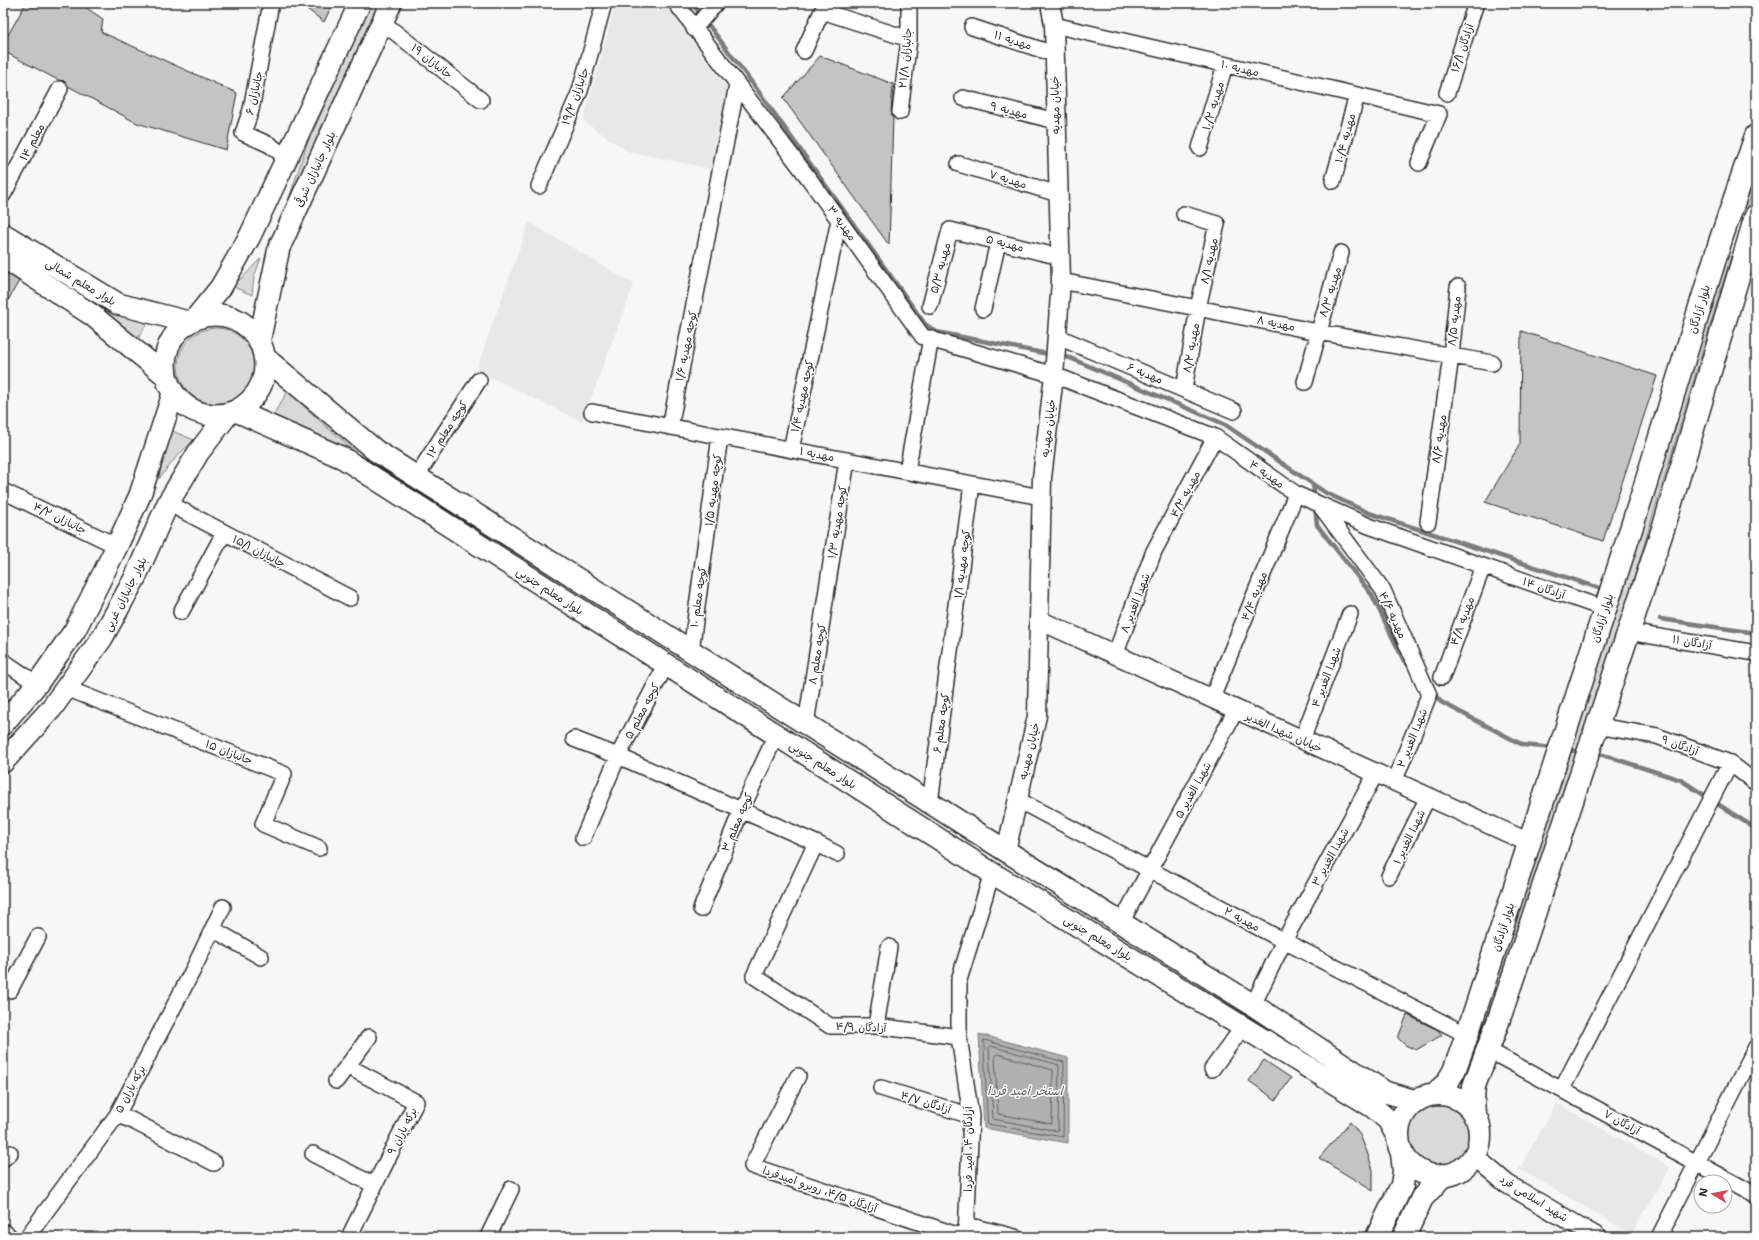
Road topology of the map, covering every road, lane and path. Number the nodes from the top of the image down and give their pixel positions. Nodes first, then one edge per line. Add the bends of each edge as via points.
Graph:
1 (271, 3) edge
2 (360, 3) edge
3 (391, 3) edge
4 (604, 3) edge
5 (676, 3) edge
6 (716, 3) edge
7 (909, 3) edge
8 (1050, 3) edge
9 (1476, 3) edge
10 (382, 22) junction
11 (1054, 25) junction
12 (972, 27) dead end
13 (694, 29) junction
14 (909, 39) junction
15 (804, 51) dead end
16 (1054, 54) junction
17 (1225, 65) junction
18 (737, 85) junction
19 (60, 89) dead end
20 (1447, 93) dead end
21 (1357, 95) junction
22 (963, 98) dead end
23 (481, 100) dead end
24 (900, 112) dead end
25 (1056, 121) junction
26 (1756, 136) edge
27 (1200, 148) dead end
28 (287, 158) junction
29 (1419, 163) dead end
30 (959, 164) dead end
31 (1333, 181) dead end
32 (539, 186) dead end
33 (1058, 194) junction
34 (3, 196) edge
35 (1730, 212) junction
36 (1184, 214) dead end
37 (1755, 218) edge
38 (839, 220) junction
39 (950, 230) joint
40 (3, 234) edge
41 (250, 236) junction
42 (998, 242) junction
43 (279, 248) junction
44 (1341, 253) dead end
45 (1716, 254) junction
46 (3, 257) edge
47 (1060, 257) junction
48 (1741, 263) junction
49 (1061, 281) junction
50 (1458, 287) dead end
51 (930, 306) dead end
52 (1198, 308) junction
53 (983, 309) dead end
54 (192, 320) junction
55 (1318, 332) junction
56 (1056, 336) junction
57 (931, 338) junction
58 (262, 349) junction
59 (1451, 356) junction
60 (1492, 363) dead end
61 (1054, 375) junction
62 (478, 380) dead end
63 (1305, 382) dead end
64 (169, 385) junction
65 (1184, 389) junction
66 (1234, 411) dead end
67 (232, 412) junction
68 (592, 412) dead end
69 (670, 427) junction
70 (720, 436) junction
71 (1215, 437) junction
72 (791, 450) junction
73 (847, 460) junction
74 (907, 471) junction
75 (416, 477) junction
76 (972, 484) junction
77 (3, 490) edge
78 (1296, 494) junction
79 (140, 495) junction
80 (1041, 497) junction
81 (1318, 502) junction
82 (168, 503) junction
83 (1428, 522) dead end
84 (224, 532) junction
85 (706, 544) joint
86 (117, 546) junction
87 (1154, 551) joint
88 (1483, 566) junction
89 (828, 584) joint
90 (350, 598) dead end
91 (1605, 609) junction
92 (181, 612) dead end
93 (1350, 614) dead end
94 (1039, 620) junction
95 (1628, 632) junction
96 (951, 643) joint
97 (691, 651) junction
98 (1756, 653) edge
99 (1115, 655) junction
100 (3, 661) edge
101 (666, 665) junction
102 (1442, 676) dead end
103 (37, 684) junction
104 (66, 688) junction
105 (1429, 695) joint
106 (1212, 698) junction
107 (1236, 710) junction
108 (3, 724) edge
109 (806, 724) junction
110 (1597, 726) junction
111 (776, 735) junction
112 (574, 739) dead end
113 (1302, 740) junction
114 (618, 756) junction
115 (3, 762) edge
116 (1730, 763) junction
117 (1376, 773) junction
118 (1394, 782) junction
119 (1756, 783) edge
120 (1428, 797) junction
121 (1018, 800) junction
122 (930, 803) junction
123 (741, 811) junction
124 (583, 838) dead end
125 (816, 843) junction
126 (1530, 843) junction
127 (319, 848) dead end
128 (1006, 851) junction
129 (837, 854) dead end
130 (1149, 870) junction
131 (992, 873) junction
132 (1389, 876) dead end
133 (223, 907) dead end
134 (701, 909) dead end
135 (1121, 923) junction
136 (212, 929) junction
137 (38, 937) dead end
138 (1284, 941) junction
139 (889, 947) dead end
140 (1167, 951) junction
141 (261, 957) dead end
142 (1155, 972) junction
143 (3, 987) edge
144 (1253, 1005) junction
145 (876, 1026) junction
146 (1243, 1026) junction
147 (1467, 1035) junction
148 (369, 1037) dead end
149 (959, 1037) junction
150 (1756, 1047) edge
151 (1488, 1050) junction
152 (347, 1066) junction
153 (1212, 1069) dead end
154 (798, 1076) dead end
155 (336, 1081) dead end
156 (881, 1088) dead end
157 (1562, 1089) junction
158 (1426, 1098) junction
159 (1474, 1115) junction
160 (117, 1116) junction
161 (971, 1116) junction
162 (1400, 1145) junction
163 (313, 1154) dead end
164 (1474, 1156) junction
165 (214, 1162) dead end
166 (1697, 1164) junction
167 (1443, 1175) junction
168 (374, 1185) junction
169 (511, 1189) dead end
170 (1756, 1195) edge
171 (3, 1233) edge
172 (965, 1233) edge
173 (8, 1237) edge
174 (27, 1237) edge
175 (348, 1237) edge
176 (488, 1237) edge
177 (1015, 1237) edge
178 (1377, 1237) edge
179 (1404, 1237) edge
180 (1597, 1237) edge
181 (1659, 1237) edge

1 - 28 street, جانبازان ۶ via 251,110 243,133 270,145
2 - 28 main road
3 - 10 main road, بلوار جانبازان شرقی
4 - 32 street, جانبازان ۱۹/۲ via 580,91
5 - 13 street, مهدیه ۳
6 - 13 street
7 - 14 street, جانبازان ۲۱/۸
8 - 11 street, خیابان مهدیه
9 - 20 street, آزادگان ۱۶/۱
10 - 23 street, جانبازان ۱۹
10 - 43 main road, بلوار جانبازان شرقی
11 - 16 street, خیابان مهدیه
11 - 17 street, مهدیه ۱۰
12 - 16 street, مهدیه ۱۱
13 - 18 street, مهدیه ۳
14 - 15 street via 822,11
14 - 24 street, جانبازان ۲۱/۸
16 - 25 street, خیابان مهدیه
17 - 21 street, مهدیه ۱۰
17 - 27 street, مهدیه ۱۰/۲
18 - 38 street, مهدیه ۳
18 - 69 street, کوچه مهدیه ۱/۶
19 - 34 street, معلم ۱۴
21 - 29 street, مهدیه ۱۰ via 1439,114
21 - 31 street, مهدیه ۱۰/۴
22 - 25 street, مهدیه ۹
25 - 33 street, خیابان مهدیه
26 - 35 main road, بلوار آزادگان
28 - 41 main road
30 - 33 street, مهدیه ۷
33 - 47 street, خیابان مهدیه
35 - 37 main road via 1744,222
35 - 45 main road, بلوار آزادگان
36 - 52 street, مهدیه ۸/۱ via 1217,224
37 - 48 main road
38 - 57 street, مهدیه ۳ via 923,337
38 - 72 street, کوچه مهدیه ۱/۴
39 - 42 street, مهدیه ۵
39 - 51 street, مهدیه ۵/۳
40 - 54 main road, بلوار معلم شمالی via 118,304
41 - 43 main road
41 - 54 main road via 221,286
42 - 47 street, مهدیه ۵
42 - 53 street
43 - 58 main road, بلوار جانبازان شرقی via 269,291
44 - 55 street, مهدیه ۸/۳
45 - 48 main road via 1729,247 1736,249
45 - 91 main road, بلوار آزادگان
46 - 64 main road, بلوار معلم شمالی via 92,315
47 - 49 street, خیابان مهدیه
48 - 95 main road via 1665,522
49 - 52 street, مهدیه ۸
49 - 56 street, خیابان مهدیه
50 - 59 street, مهدیه ۸/۵
52 - 55 street, مهدیه ۸
52 - 65 street, مهدیه ۸/۲
54 - 58 main road via 207,315 232,318 252,331
54 - 64 main road via 177,332 169,345 165,360
55 - 59 street, مهدیه ۸
55 - 63 street, مهدیه ۸/۳
56 - 61 street, خیابان مهدیه
56 - 65 street, مهدیه ۶
57 - 61 street, مهدیه ۳
57 - 74 street
58 - 67 main road via 264,373 259,389 249,402
58 - 75 main road via 376,451
59 - 60 street, مهدیه ۸
59 - 83 street, مهدیه ۸/۶
61 - 71 street, مهدیه ۴
61 - 80 street, خیابان مهدیه
62 - 75 street, کوچه معلم ۱۲
64 - 67 main road via 182,403 192,410 216,416
64 - 79 main road
65 - 66 street, مهدیه ۶
67 - 82 main road, بلوار جانبازان غربی via 198,453
67 - 101 main road, بلوار معلم جنوبی via 343,458
68 - 69 street, مهدیه ۱
69 - 70 street, مهدیه ۱
70 - 72 street, مهدیه ۱
70 - 85 street, کوچه مهدیه ۱/۵
71 - 78 street, مهدیه ۴
71 - 87 street, مهدیه ۴/۲
72 - 73 street, مهدیه ۱
73 - 74 street, مهدیه ۱
73 - 89 street, کوچه مهدیه ۱/۳
74 - 76 street, مهدیه ۱
75 - 97 main road
76 - 80 street, مهدیه ۱
76 - 96 street, کوچه مهدیه ۱/۱
77 - 86 street, جانبازان ۴/۲
78 - 81 street, مهدیه ۴
78 - 106 street, مهدیه ۴/۴
79 - 82 main road
79 - 86 main road
80 - 94 street, خیابان مهدیه
81 - 88 street, مهدیه ۴ via 1369,526
81 - 105 street, مهدیه ۴/۶ via 1383,590
82 - 84 street, جانبازان ۱۵/۱
82 - 104 main road, بلوار جانبازان غربی via 135,578 102,638
84 - 90 street, جانبازان ۱۵/۱
84 - 92 street
85 - 97 street, کوچه معلم ۱۰
86 - 103 main road via 75,630
87 - 99 street, شهدا الغدیر ۸
88 - 91 street, آزادگان ۱۴
88 - 102 street, مهدیه ۴/۸
89 - 109 street, کوچه معلم ۸
91 - 126 main road, بلوار آزادگان
93 - 113 street, شهدا الغدیر ۴
94 - 99 street, خیابان شهدا الغدیر
94 - 121 street, خیابان مهدیه via 1037,716
95 - 98 street, آزادگان ۱۱
95 - 110 main road
96 - 122 street, کوچه معلم ۶
97 - 109 main road
99 - 106 street, خیابان شهدا الغدیر
100 - 103 street
101 - 111 main road, بلوار معلم جنوبی
101 - 114 street, کوچه معلم ۵
103 - 108 main road
104 - 115 main road, بلوار جانبازان غربی via 51,709
104 - 127 street, جانبازان ۱۵ via 284,774 263,824
105 - 118 street, شهدا الغدیر ۲
106 - 107 street, خیابان شهدا الغدیر
107 - 113 street, خیابان شهدا الغدیر
107 - 130 street, شهدا الغدیر ۵
109 - 122 main road
110 - 116 street, آزادگان ۹ via 1657,736
110 - 151 main road
111 - 123 street, کوچه معلم ۳
111 - 131 main road, بلوار معلم جنوبی
112 - 114 street
113 - 117 street, خیابان شهدا الغدیر
114 - 123 street
114 - 124 street, کوچه معلم ۵
116 - 119 street, آزادگان ۹
116 - 157 street
117 - 118 street, خیابان شهدا الغدیر
117 - 138 street, شهدا الغدیر ۳
118 - 120 street, خیابان شهدا الغدیر
120 - 126 street, خیابان شهدا الغدیر
120 - 132 street, شهدا الغدیر ۱
121 - 128 street, خیابان مهدیه
121 - 130 street, مهدیه ۲
122 - 128 main road
123 - 125 street
123 - 134 street, کوچه معلم ۳
125 - 129 street
125 - 145 street, آزادگان ۴/۹ via 754,976 830,1026
126 - 147 main road, بلوار آزادگان
128 - 135 main road
130 - 135 street, شهدا الغدیر ۵
130 - 138 street, مهدیه ۲
131 - 142 main road, بلوار معلم جنوبی
131 - 149 street, آزادگان ۴، امید فردا via 959,980
133 - 136 street, برکه باران ۵
135 - 140 main road
136 - 141 street
136 - 160 street, برکه باران ۵ via 191,975
137 - 143 street via 10,990
138 - 144 street, شهدا الغدیر ۳
138 - 147 street, مهدیه ۲
139 - 145 street
140 - 142 main road
140 - 144 main road
142 - 146 main road, بلوار معلم جنوبی
144 - 158 main road via 1385,1092
145 - 149 street, آزادگان ۴/۹
146 - 153 street
146 - 162 main road, بلوار معلم جنوبی via 1373,1107 1388,1120
147 - 158 main road, بلوار آزادگان via 1447,1083
148 - 152 street
149 - 161 street, آزادگان ۴، امید فردا
150 - 166 street
151 - 157 street, آزادگان ۷
151 - 159 main road via 1474,1086
152 - 155 street
152 - 168 street, برکه باران ۹ via 416,1102
154 - 172 street, آزادگان ۴/۵، روبرو امیدفردا via 752,1166
156 - 161 street, آزادگان ۴/۷
157 - 166 street, آزادگان ۷
158 - 159 main road via 1449,1095 1461,1100
158 - 162 main road via 1404,1112 1399,1124
159 - 164 main road via 1480,1134
160 - 165 street via 131,1120
160 - 174 street, برکه باران ۵
161 - 172 street, آزادگان ۴، امید فردا
162 - 167 main road via 1407,1161 1417,1170 1428,1175
162 - 178 main road via 1404,1171 1402,1185
163 - 168 street
164 - 167 main road via 1454,1173
164 - 180 street, شهید اسلامی فرد via 1508,1184
166 - 170 street, آزادگان ۷
166 - 181 street
167 - 179 main road via 1422,1198
168 - 175 street, برکه باران ۹
169 - 176 street
171 - 173 street
172 - 177 street

